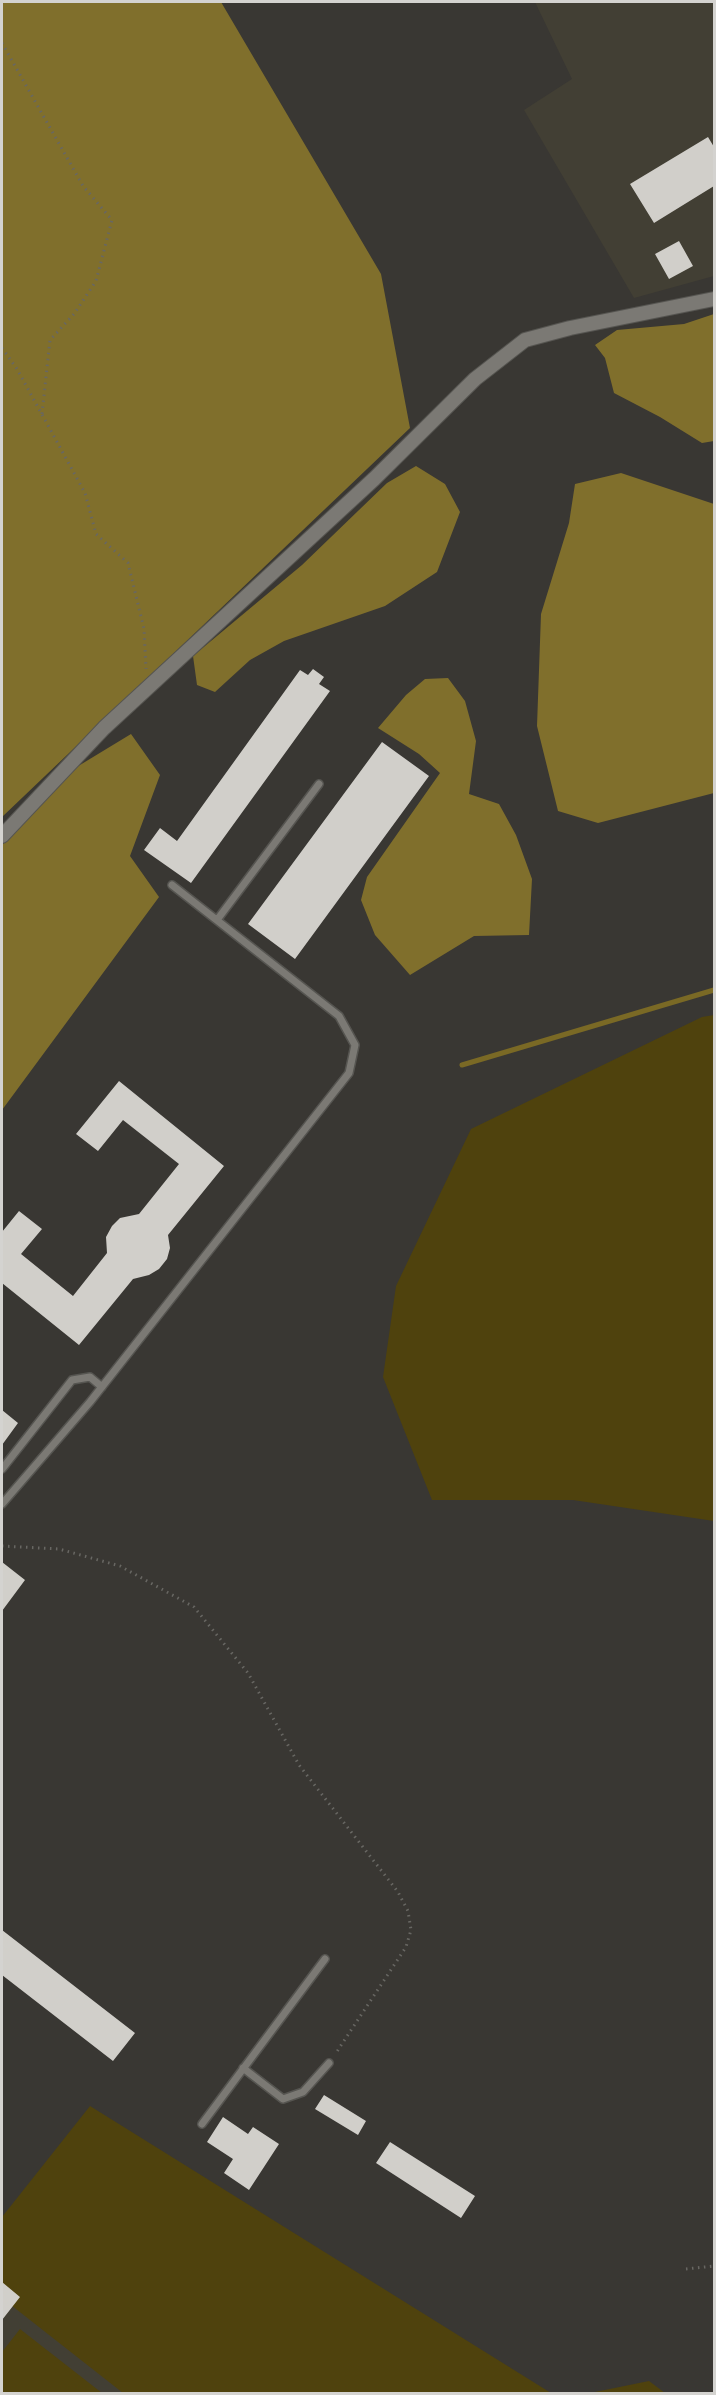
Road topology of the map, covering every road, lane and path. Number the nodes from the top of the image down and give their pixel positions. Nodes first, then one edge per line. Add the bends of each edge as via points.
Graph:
1 (2, 43) edge
2 (714, 299) edge
3 (2, 348) edge
4 (42, 414) junction
5 (147, 688) junction
6 (319, 784) dead end
7 (2, 836) edge
8 (172, 885) dead end
9 (217, 920) junction
10 (102, 1387) junction
11 (2, 1468) edge
12 (2, 1504) edge
13 (2, 1546) edge
14 (325, 1959) dead end
15 (329, 2063) joint
16 (243, 2068) junction
17 (202, 2124) dead end
18 (714, 2265) edge
19 (686, 2269) dead end

1 - 4 path via 83,186 112,220 96,281 50,340
2 - 5 street via 525,340 475,379 374,479
3 - 4 path
4 - 5 path via 85,494 96,534 128,563 144,629
5 - 7 street
6 - 9 lane
8 - 9 lane
9 - 10 lane via 339,1016 355,1045 349,1073
10 - 11 lane via 90,1377 72,1380
10 - 12 lane
13 - 15 path via 59,1550 120,1566 194,1607 248,1673 299,1765 398,1892 408,1911 411,1930 406,1947
14 - 16 lane
15 - 16 lane via 303,2092 283,2099
16 - 17 lane
18 - 19 path

